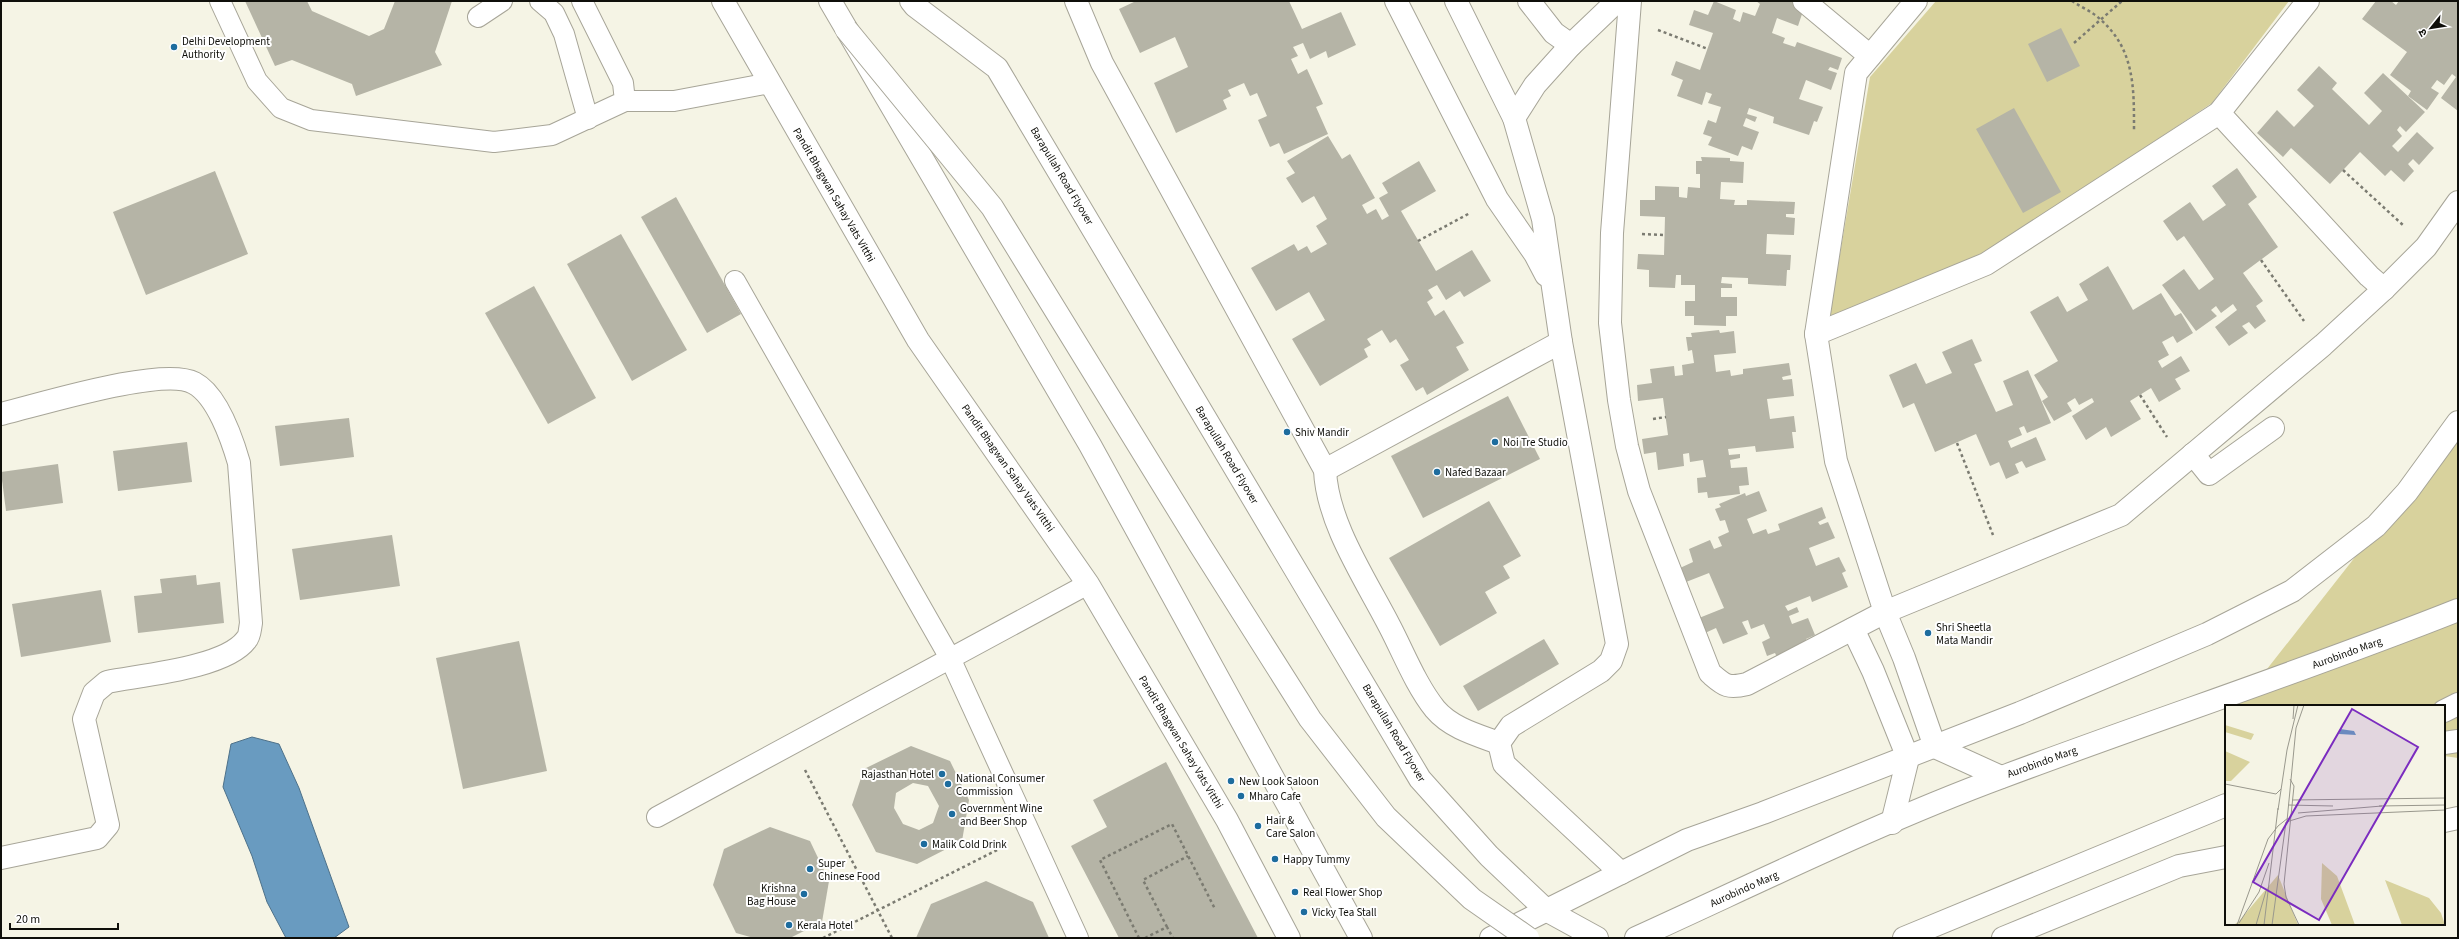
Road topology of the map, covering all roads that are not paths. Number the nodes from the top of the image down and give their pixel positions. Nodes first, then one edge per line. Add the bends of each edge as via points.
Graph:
1 (220, 1) edge
2 (502, 1) edge
3 (540, 1) edge
4 (582, 1) edge
5 (723, 1) edge
6 (830, 1) edge
7 (911, 1) edge
8 (1076, 1) edge
9 (1396, 1) edge
10 (1456, 1) edge
11 (1529, 1) edge
12 (1617, 1) edge
13 (1804, 1) edge
14 (1916, 1) edge
15 (2308, 1) edge
16 (1629, 10) edge
17 (478, 17) dead end
18 (846, 29) junction
19 (1571, 44) junction
20 (1870, 56) junction
21 (770, 83) junction
22 (625, 101) junction
23 (2219, 113) junction
24 (1514, 118) junction
25 (588, 119) junction
26 (2458, 202) edge
27 (735, 281) dead end
28 (1551, 283) junction
29 (2384, 289) junction
30 (1816, 334) junction
31 (1561, 342) junction
32 (1, 414) edge
33 (2458, 422) edge
34 (2273, 428) dead end
35 (2188, 458) junction
36 (1325, 470) junction
37 (1088, 584) junction
38 (2458, 610) edge
39 (1885, 612) junction
40 (1853, 629) junction
41 (950, 658) junction
42 (2458, 704) edge
43 (2445, 710) edge
44 (2458, 741) edge
45 (1499, 743) junction
46 (2445, 743) edge
47 (1935, 747) junction
48 (1908, 758) junction
49 (2001, 777) junction
50 (2225, 805) edge
51 (657, 817) dead end
52 (2458, 818) edge
53 (2445, 821) edge
54 (1892, 823) junction
55 (1, 858) edge
56 (2225, 858) edge
57 (1621, 873) junction
58 (1546, 910) junction
59 (1078, 938) edge
60 (1289, 938) edge
61 (1361, 938) edge
62 (1490, 938) edge
63 (1528, 938) edge
64 (1597, 938) edge
65 (1636, 938) edge
66 (1904, 938) edge
67 (2003, 938) edge

1 - 25 lane via 257,81 281,108 311,120 494,142 552,135
2 - 17 lane
3 - 25 lane via 554,13 564,34
4 - 22 lane via 623,83
5 - 21 main road, Pandit Bhagwan Sahay Vats Vitthi
6 - 18 main road
7 - 58 main road, Barapullah Road Flyover via 997,68 1420,779 1488,856
8 - 36 main road via 1102,63
9 - 28 main road via 1497,199 1535,254
10 - 24 main road
11 - 19 main road via 1554,33
12 - 19 main road
13 - 20 main road
14 - 20 main road
15 - 23 main road
16 - 40 main road via 1612,233 1610,324 1626,446 1639,491 1710,673 1724,686 1736,687 1747,684
18 - 61 main road, bridge via 1090,444
18 - 63 main road, bridge via 992,207 1310,719 1386,818 1472,899
19 - 24 main road via 1535,85
20 - 30 main road via 1856,73
21 - 22 lane via 680,100
21 - 37 main road, Pandit Bhagwan Sahay Vats Vitthi via 918,340
22 - 25 lane
23 - 29 main road via 2369,276
23 - 30 main road via 1986,264
24 - 28 main road via 1543,219
26 - 29 main road via 2426,247
27 - 41 lane
28 - 31 main road
29 - 35 main road via 2323,345
30 - 39 main road via 1836,461
31 - 36 main road
31 - 45 main road via 1617,644 1611,661 1601,671 1511,726
32 - 55 main road via 143,380 176,379 193,382 208,394 233,440 239,463 251,623 247,640 233,652 212,662 107,682 94,693 84,719 108,825 97,838
33 - 47 main road via 2407,492 2376,526 2292,591 2207,634
34 - 35 main road via 2208,474
35 - 39 main road via 2120,515
36 - 45 main road via 1325,487 1340,531 1415,676 1436,710 1461,729
37 - 41 lane
37 - 60 main road, Pandit Bhagwan Sahay Vats Vitthi via 1227,820
38 - 49 main road, Aurobindo Marg via 2352,652
39 - 40 main road
39 - 47 main road
40 - 48 main road
41 - 51 lane
41 - 59 lane
42 - 43 main road
44 - 46 main road
45 - 57 main road via 1504,764
47 - 48 main road
47 - 49 main road
48 - 54 main road
48 - 57 main road via 1687,840
49 - 54 main road, Aurobindo Marg
50 - 66 main road
52 - 53 main road
54 - 65 main road, Aurobindo Marg
56 - 67 main road via 2178,866
57 - 58 main road
58 - 62 main road
58 - 64 main road, Barapullah Road Flyover

